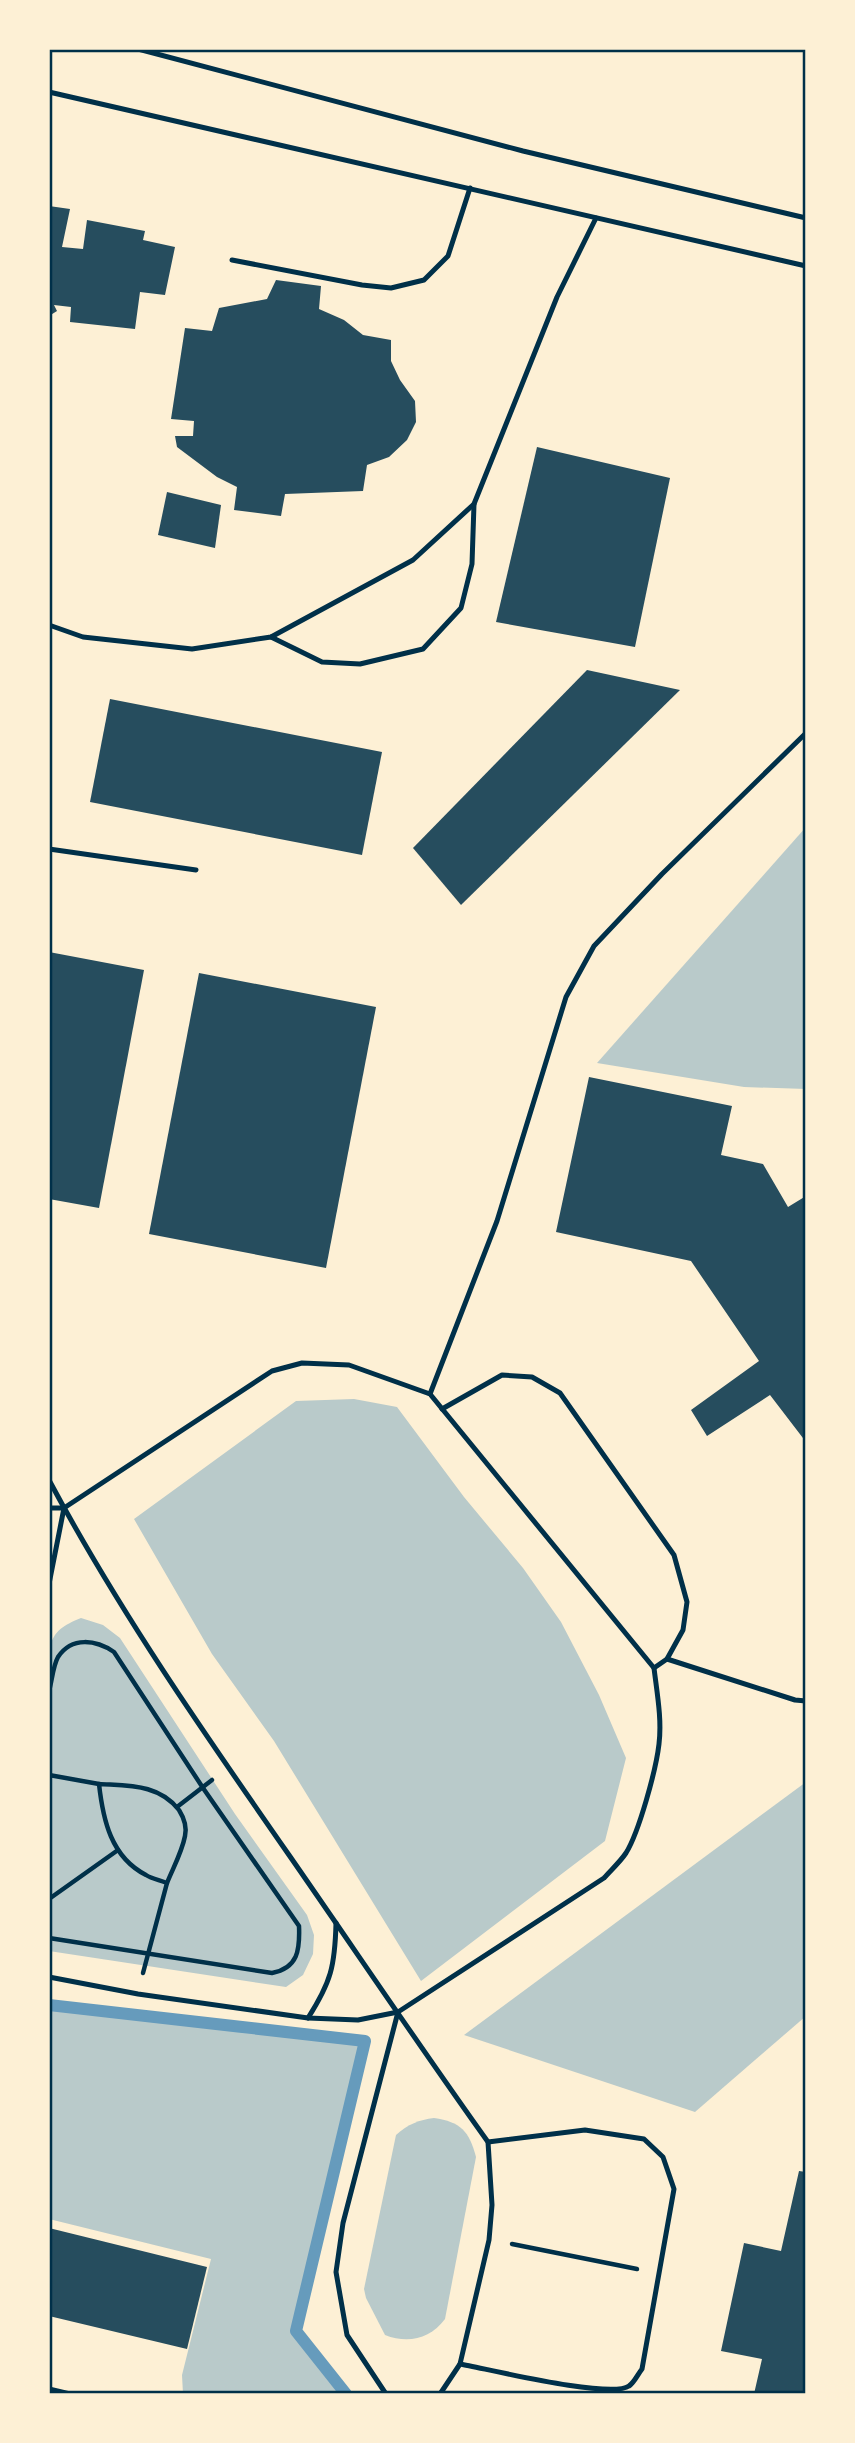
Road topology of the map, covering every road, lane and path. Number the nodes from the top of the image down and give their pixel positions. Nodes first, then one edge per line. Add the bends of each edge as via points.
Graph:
1 (138, 49) edge
2 (49, 92) edge
3 (470, 188) junction
4 (596, 218) junction
5 (806, 218) edge
6 (232, 260) dead end
7 (806, 266) edge
8 (474, 504) junction
9 (49, 625) edge
10 (271, 637) junction
11 (806, 733) edge
12 (49, 849) edge
13 (196, 870) dead end
14 (430, 1394) junction
15 (442, 1409) junction
16 (49, 1480) edge
17 (49, 1508) edge
18 (64, 1508) junction
19 (49, 1584) edge
20 (667, 1659) junction
21 (654, 1668) junction
22 (49, 1691) edge
23 (806, 1701) edge
24 (228, 1768) junction
25 (49, 1775) edge
26 (99, 1784) junction
27 (202, 1788) junction
28 (177, 1807) junction
29 (118, 1850) junction
30 (167, 1883) junction
31 (49, 1899) edge
32 (336, 1923) junction
33 (49, 1938) edge
34 (147, 1955) junction
35 (49, 1977) edge
36 (138, 1994) junction
37 (398, 2012) junction
38 (308, 2018) junction
39 (488, 2142) junction
40 (489, 2240) junction
41 (659, 2273) junction
42 (460, 2364) junction
43 (49, 2389) edge
44 (611, 2393) edge
45 (69, 2394) edge
46 (386, 2394) edge
47 (440, 2394) edge

1 - 5 lane via 523,151
2 - 3 lane
3 - 4 lane
3 - 6 lane via 448,256 424,279 391,288
4 - 7 lane
4 - 8 lane via 557,297
8 - 10 lane via 414,560
8 - 10 lane via 472,564 461,608 423,649 360,664 322,662
9 - 10 lane via 83,637 192,649
11 - 14 lane via 594,946 566,997 497,1221
12 - 13 lane
14 - 15 lane
14 - 18 lane via 349,1365 302,1363 272,1371
15 - 20 lane via 502,1375 532,1377 560,1393 674,1555 687,1602 683,1630
15 - 21 lane
16 - 18 lane
17 - 18 lane
18 - 19 lane
18 - 24 lane via 138,1632
20 - 21 lane
20 - 23 lane
21 - 37 lane via 659,1742 625,1854 604,1878
22 - 27 path via 57,1658 71,1645 100,1643 114,1652
24 - 27 path
24 - 32 lane
25 - 26 path
26 - 28 path via 146,1788 162,1793
26 - 29 path via 103,1821
27 - 28 path
27 - 34 path via 299,1926 296,1959 285,1970 272,1973
28 - 30 path via 186,1834
29 - 30 path via 140,1871
29 - 31 path
30 - 34 path
32 - 37 lane
32 - 38 lane via 335,1956 325,1991
33 - 34 path
34 - 36 path
35 - 36 lane
36 - 38 lane
37 - 38 lane via 358,2020
37 - 39 lane
37 - 46 lane via 343,2223 336,2272 347,2336
39 - 40 lane
39 - 41 lane via 585,2130 644,2139 663,2157 674,2189
40 - 41 path
40 - 42 lane
41 - 44 lane via 642,2369 629,2386
42 - 44 lane
42 - 47 lane
43 - 45 lane

